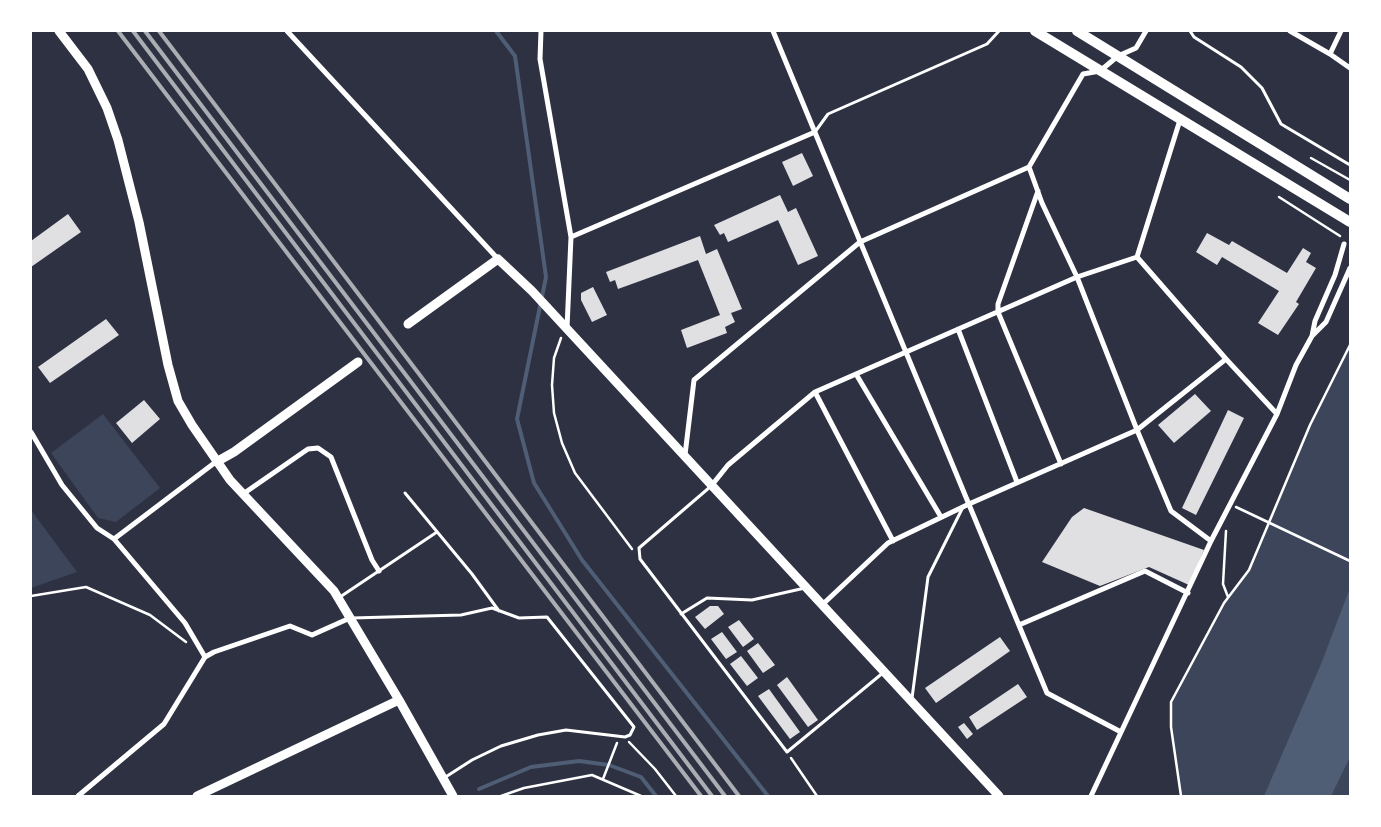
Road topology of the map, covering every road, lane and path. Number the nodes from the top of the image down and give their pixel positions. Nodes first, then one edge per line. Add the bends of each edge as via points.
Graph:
1 (59, 31) edge
2 (287, 31) edge
3 (541, 31) edge
4 (773, 31) edge
5 (999, 31) edge
6 (1035, 31) edge
7 (1077, 31) edge
8 (1146, 31) edge
9 (1190, 31) edge
10 (1290, 31) edge
11 (1341, 31) edge
12 (1330, 54) junction
13 (1118, 56) junction
14 (1350, 68) edge
15 (1100, 71) junction
16 (1180, 119) junction
17 (815, 132) junction
18 (1311, 158) dead end
19 (1350, 165) edge
20 (1029, 167) junction
21 (1350, 180) edge
22 (1038, 191) junction
23 (1280, 197) dead end
24 (1350, 199) edge
25 (1350, 222) edge
26 (571, 237) junction
27 (1342, 237) dead end
28 (860, 242) junction
29 (1344, 244) dead end
30 (1137, 257) junction
31 (498, 259) junction
32 (1350, 268) edge
33 (1077, 277) junction
34 (998, 312) junction
35 (408, 324) dead end
36 (567, 329) junction
37 (958, 329) junction
38 (1312, 336) junction
39 (1350, 345) edge
40 (906, 352) junction
41 (1226, 359) junction
42 (358, 362) dead end
43 (856, 374) junction
44 (815, 392) junction
45 (1277, 414) junction
46 (1137, 430) junction
47 (31, 432) edge
48 (685, 456) junction
49 (218, 461) junction
50 (1061, 464) junction
51 (1018, 482) junction
52 (712, 485) junction
53 (405, 493) dead end
54 (242, 494) junction
55 (1230, 504) junction
56 (966, 505) junction
57 (1225, 515) junction
58 (941, 518) junction
59 (1268, 524) junction
60 (437, 532) junction
61 (114, 539) junction
62 (893, 541) junction
63 (1211, 542) junction
64 (640, 559) junction
65 (1350, 561) edge
66 (379, 571) junction
67 (807, 588) junction
68 (1188, 593) junction
69 (31, 596) edge
70 (1228, 597) junction
71 (338, 598) junction
72 (822, 605) junction
73 (500, 611) junction
74 (681, 614) junction
75 (350, 618) junction
76 (1019, 624) junction
77 (205, 657) junction
78 (884, 672) junction
79 (399, 700) junction
80 (912, 702) junction
81 (1121, 732) junction
82 (625, 737) junction
83 (614, 751) dead end
84 (787, 752) junction
85 (444, 779) junction
86 (603, 779) junction
87 (78, 796) edge
88 (197, 796) edge
89 (453, 796) edge
90 (501, 796) edge
91 (641, 796) edge
92 (676, 796) edge
93 (817, 796) edge
94 (999, 796) edge
95 (1091, 796) edge
96 (1181, 796) edge

1 - 49 street via 88,70 107,108 139,222 178,401
2 - 31 street
3 - 26 street via 540,59
4 - 17 street
5 - 17 lane via 987,44 828,114
6 - 15 main road
7 - 13 main road
8 - 13 street via 1136,48
9 - 19 lane via 1194,37 1241,67 1262,88 1281,124
10 - 12 street
11 - 12 street
12 - 14 street
13 - 15 street
13 - 24 main road
15 - 16 main road
15 - 20 street via 1083,74
16 - 25 main road
16 - 30 street
17 - 26 street
17 - 28 street
18 - 21 path
20 - 22 street
20 - 28 street
22 - 33 street
22 - 34 street via 998,304
23 - 27 path
26 - 36 street
28 - 40 street
28 - 48 street via 694,380
29 - 38 street
30 - 33 street
30 - 41 street
31 - 35 street
31 - 36 street
32 - 38 street via 1326,322
33 - 34 street
33 - 46 street
34 - 37 street
34 - 50 street
36 - 48 street
36 - 64 path via 554,358 552,385 554,412 562,444 575,473
37 - 40 street
37 - 51 street
38 - 45 street via 1296,365
39 - 59 path via 1310,425
40 - 43 street
40 - 56 street
41 - 45 street
41 - 46 street
42 - 49 street
43 - 44 street
43 - 58 street
44 - 52 street via 728,466
44 - 62 street
45 - 55 street
46 - 50 street
46 - 63 street via 1171,511
47 - 61 street via 62,485 97,528
48 - 52 street
49 - 54 street
49 - 61 street
50 - 51 street
51 - 56 street
52 - 64 lane via 639,548
52 - 67 street
53 - 60 lane
54 - 66 street via 308,449 318,448 331,457
54 - 71 street
55 - 57 street
55 - 59 path
56 - 58 street
56 - 76 street
56 - 80 lane via 928,576
57 - 63 street
57 - 70 path via 1223,584
58 - 62 street
59 - 65 path
59 - 70 path via 1249,570
60 - 66 lane
60 - 73 lane
61 - 77 street via 184,623
62 - 72 street
63 - 68 street
64 - 74 lane
66 - 71 lane
67 - 72 street
67 - 74 lane via 752,600 707,598
68 - 76 street via 1145,571
68 - 81 street
69 - 77 path via 86,587 150,616
70 - 96 path via 1172,702 1171,727
71 - 75 street
72 - 78 street
73 - 75 lane via 492,608 462,615
73 - 82 lane via 519,618 547,617 634,727
74 - 84 lane
75 - 77 street via 312,635 290,626
75 - 79 street
76 - 81 street via 1047,694
77 - 87 street via 164,724
78 - 80 street
78 - 84 lane
79 - 85 street
79 - 88 street
80 - 94 street
81 - 95 street
82 - 85 lane via 566,730 538,735 501,746
82 - 92 path
83 - 86 path
84 - 93 path
85 - 89 street
86 - 90 path via 592,775 524,788
86 - 91 path

